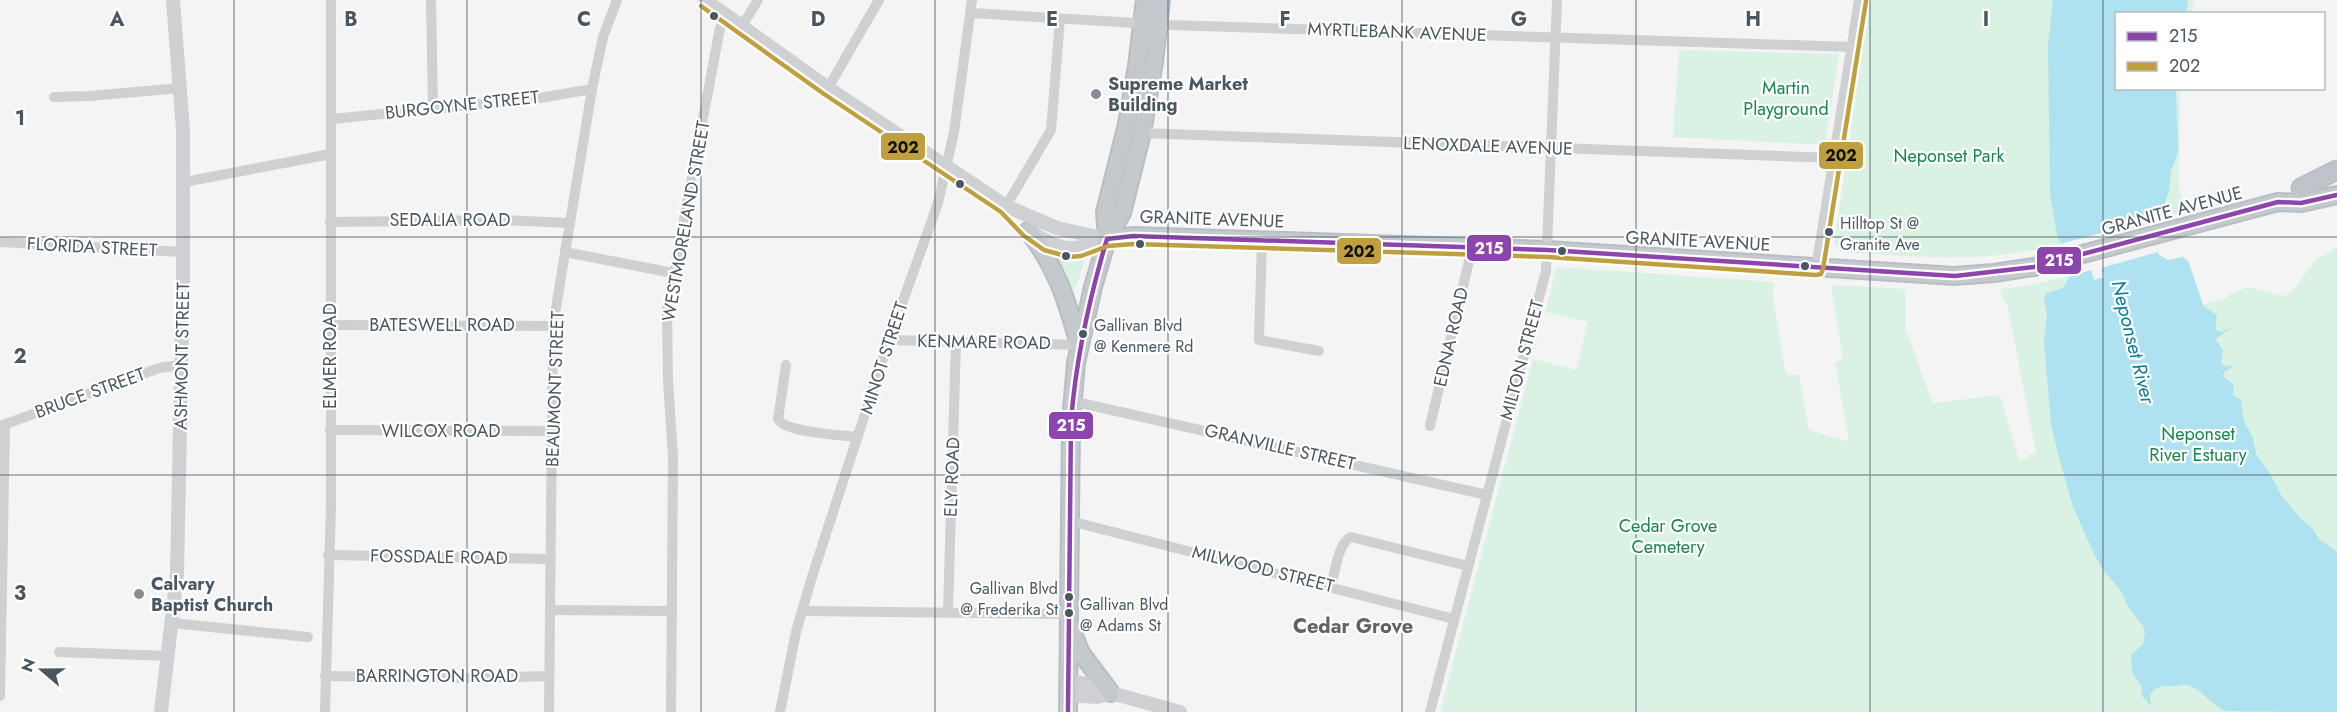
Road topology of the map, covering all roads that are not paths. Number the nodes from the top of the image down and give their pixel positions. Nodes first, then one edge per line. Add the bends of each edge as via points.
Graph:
1 (173, 0) edge
2 (331, 0) edge
3 (431, 0) edge
4 (617, 0) edge
5 (705, 0) edge
6 (758, 0) edge
7 (879, 0) edge
8 (972, 0) edge
9 (1145, 0) edge
10 (1161, 0) edge
11 (1557, 0) edge
12 (1859, 0) edge
13 (972, 13) junction
14 (726, 15) junction
15 (1060, 19) junction
16 (1150, 24) junction
17 (742, 26) junction
18 (1556, 38) junction
19 (1852, 47) junction
20 (180, 88) junction
21 (828, 88) junction
22 (592, 89) junction
23 (54, 97) dead end
24 (433, 108) junction
25 (332, 119) junction
26 (1142, 134) junction
27 (1551, 148) junction
28 (331, 154) junction
29 (1834, 158) junction
30 (946, 166) junction
31 (2337, 170) edge
32 (2337, 177) edge
33 (184, 182) junction
34 (2301, 188) junction
35 (2337, 195) edge
36 (2278, 202) junction
37 (1006, 206) junction
38 (330, 222) junction
39 (570, 223) junction
40 (1028, 231) junction
41 (1107, 238) junction
42 (1262, 240) junction
43 (0, 242) edge
44 (1472, 248) junction
45 (1548, 250) junction
46 (183, 252) junction
47 (565, 252) junction
48 (1816, 268) junction
49 (673, 273) junction
50 (330, 325) junction
51 (553, 326) junction
52 (889, 340) junction
53 (956, 342) junction
54 (1079, 345) junction
55 (1319, 351) dead end
56 (181, 365) junction
57 (786, 365) dead end
58 (1072, 401) junction
59 (3, 425) edge
60 (1430, 426) dead end
61 (330, 430) junction
62 (553, 431) junction
63 (858, 437) junction
64 (1487, 495) junction
65 (1070, 521) junction
66 (328, 555) junction
67 (551, 559) junction
68 (1468, 566) junction
69 (1331, 586) junction
70 (550, 610) junction
71 (672, 610) junction
72 (802, 611) junction
73 (948, 611) junction
74 (1454, 618) junction
75 (1069, 620) junction
76 (172, 623) junction
77 (308, 637) dead end
78 (59, 652) dead end
79 (168, 656) junction
80 (325, 676) junction
81 (549, 676) junction
82 (1111, 693) junction
83 (0, 696) edge
84 (1068, 696) edge
85 (161, 712) edge
86 (325, 712) edge
87 (549, 712) edge
88 (670, 712) edge
89 (780, 712) edge
90 (1180, 712) edge
91 (1430, 712) edge

1 - 20 main road, ASHMONT STREET
2 - 25 street, ELMER ROAD
3 - 24 street
4 - 22 street, BEAUMONT STREET via 603,37
5 - 14 main road
6 - 17 street
7 - 21 street
8 - 13 street, MINOT STREET
9 - 16 highway
10 - 16 highway
11 - 18 street, MILTON STREET
12 - 19 street
13 - 15 street, MYRTLEBANK AVENUE
13 - 30 street, MINOT STREET
14 - 17 main road
14 - 49 street, WESTMORELAND STREET via 720,28
15 - 16 street, MYRTLEBANK AVENUE
15 - 37 street via 1052,130
16 - 18 street, MYRTLEBANK AVENUE
16 - 26 highway
16 - 41 highway via 1105,212
17 - 21 main road
18 - 19 street, MYRTLEBANK AVENUE
18 - 27 street, MILTON STREET
19 - 29 street
20 - 23 street
20 - 33 main road, ASHMONT STREET
21 - 30 main road
22 - 24 street, BURGOYNE STREET
22 - 39 street, BEAUMONT STREET
24 - 25 street, BURGOYNE STREET
25 - 28 street, ELMER ROAD
26 - 27 street, LENOXDALE AVENUE
26 - 41 highway via 1122,213
27 - 29 street, LENOXDALE AVENUE
27 - 45 street, MILTON STREET
28 - 33 street
28 - 38 street, ELMER ROAD
29 - 48 street
30 - 37 main road
30 - 52 street, MINOT STREET via 938,203
31 - 34 highway
32 - 34 highway, GRANITE AVENUE
33 - 46 main road, ASHMONT STREET
34 - 36 highway, GRANITE AVENUE
35 - 36 highway, GRANITE AVENUE via 2301,203
36 - 48 highway, GRANITE AVENUE via 2015,270 1955,276
37 - 40 main road
37 - 41 main road via 1058,228
38 - 39 street, SEDALIA ROAD
38 - 50 street, ELMER ROAD
39 - 47 street, BEAUMONT STREET
40 - 41 main road via 1047,242 1076,249
40 - 54 highway via 1058,276
41 - 42 highway, GRANITE AVENUE
41 - 54 highway
42 - 44 highway, GRANITE AVENUE
42 - 55 street via 1259,340
43 - 46 street, FLORIDA STREET
44 - 45 highway, GRANITE AVENUE
44 - 60 street, EDNA ROAD
45 - 48 highway, GRANITE AVENUE
45 - 64 street, MILTON STREET
46 - 56 main road, ASHMONT STREET
47 - 49 street
47 - 51 street, BEAUMONT STREET
49 - 71 street, WESTMORELAND STREET via 667,310 674,456
50 - 51 street, BATESWELL ROAD
50 - 61 street, ELMER ROAD
51 - 62 street, BEAUMONT STREET
52 - 53 street, KENMARE ROAD
52 - 63 street, MINOT STREET
53 - 54 street, KENMARE ROAD
53 - 73 street, ELY ROAD
54 - 58 highway
56 - 59 street, BRUCE STREET via 159,368
56 - 76 main road, ASHMONT STREET via 177,574
57 - 63 street via 779,422 791,428
58 - 64 street, GRANVILLE STREET
58 - 65 highway
59 - 83 street
61 - 62 street, WILCOX ROAD
61 - 66 street, ELMER ROAD
62 - 67 street, BEAUMONT STREET
63 - 72 street, MINOT STREET
64 - 68 street, MILTON STREET
65 - 69 street, MILWOOD STREET
65 - 75 highway
66 - 67 street, FOSSDALE ROAD
66 - 80 street, ELMER ROAD
67 - 70 street, BEAUMONT STREET
68 - 69 street via 1351,537 1343,546
68 - 74 street, MILTON STREET
69 - 74 street, MILWOOD STREET
70 - 71 street
70 - 81 street, BEAUMONT STREET
71 - 88 street, WESTMORELAND STREET
72 - 73 street
72 - 89 street, MINOT STREET
73 - 75 street
74 - 91 street, MILTON STREET
75 - 82 highway via 1081,653
75 - 84 highway
76 - 77 street
76 - 79 main road, ASHMONT STREET
78 - 79 street
79 - 85 main road, ASHMONT STREET
80 - 81 street, BARRINGTON ROAD
80 - 86 street, ELMER ROAD
81 - 87 street, BEAUMONT STREET
82 - 84 main road via 1098,686
82 - 90 main road

